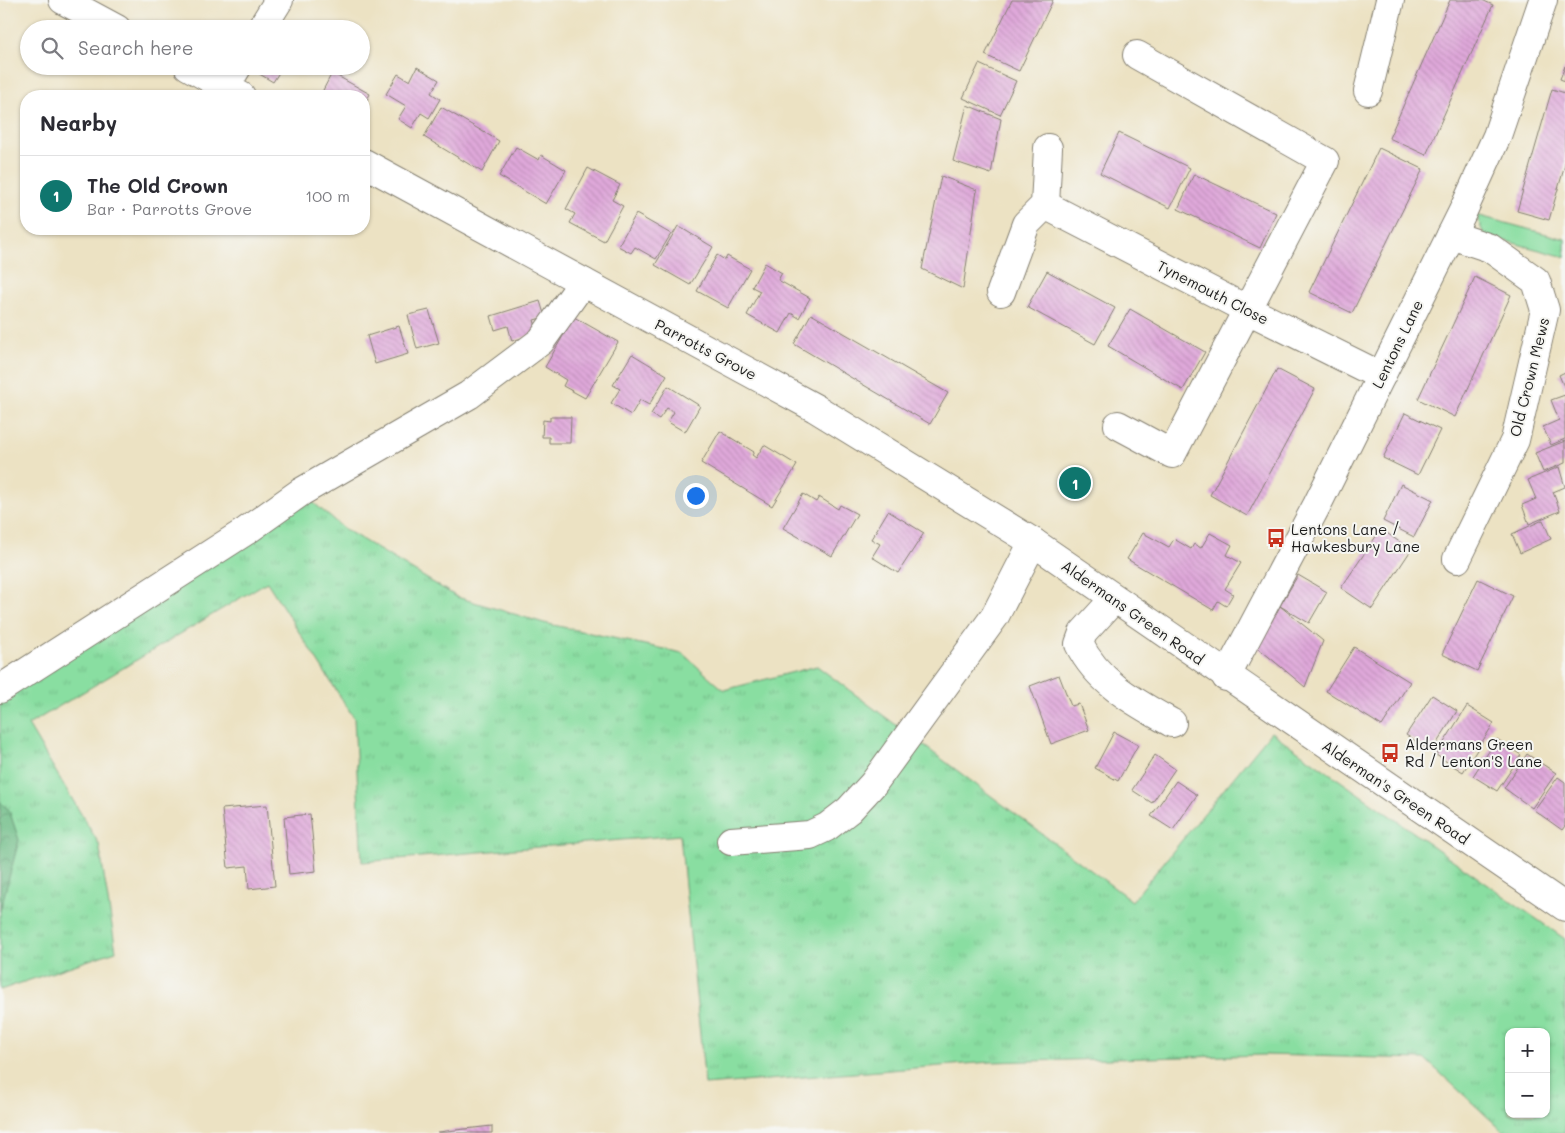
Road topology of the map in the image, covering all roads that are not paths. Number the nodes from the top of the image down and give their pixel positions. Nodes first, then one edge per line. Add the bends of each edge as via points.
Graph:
1 (63, 0) edge
2 (279, 0) edge
3 (1390, 0) edge
4 (1542, 0) edge
5 (100, 20) edge
6 (267, 20) edge
7 (1137, 55) dead end
8 (212, 75) edge
9 (234, 83) edge
10 (1368, 91) dead end
11 (1048, 148) dead end
12 (370, 166) edge
13 (1046, 205) junction
14 (1451, 235) junction
15 (583, 282) junction
16 (1001, 292) dead end
17 (1246, 309) junction
18 (1382, 376) junction
19 (1118, 425) dead end
20 (1037, 545) junction
21 (1457, 559) dead end
22 (1114, 599) junction
23 (1226, 677) junction
24 (0, 689) edge
25 (1172, 723) dead end
26 (731, 841) dead end
27 (1565, 907) edge

1 - 5 street
2 - 6 street
3 - 10 street
4 - 14 street, Lentons Lane via 1497,136
7 - 17 street via 1325,161
8 - 9 street
11 - 13 street
12 - 15 street, Parrotts Grove
13 - 16 street via 1026,224
13 - 17 street, Tynemouth Close
14 - 18 street, Lentons Lane
14 - 21 street, Old Crown Mews via 1490,248 1536,281 1545,310 1515,440
15 - 20 street, Parrotts Grove via 815,408
15 - 24 street via 541,340 469,395 308,488
17 - 18 street, Tynemouth Close
17 - 19 street via 1172,454
18 - 23 street, Lentons Lane
20 - 22 street, Aldermans Green Road
20 - 26 street via 995,616 873,784 848,810 827,827 810,835
22 - 23 street, Aldermans Green Road
22 - 25 street via 1083,633 1078,644 1100,676 1124,696
23 - 27 street, Alderman's Green Road

